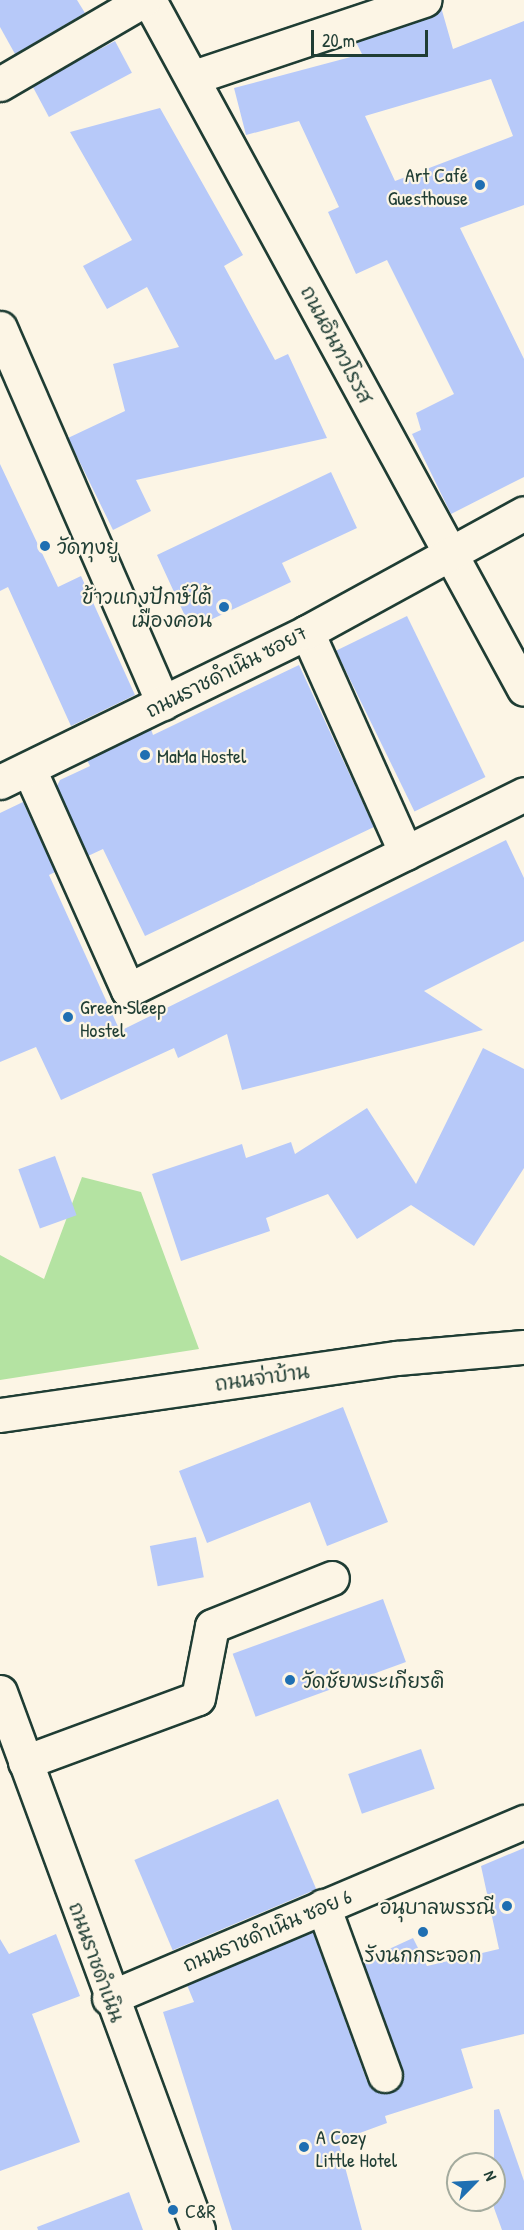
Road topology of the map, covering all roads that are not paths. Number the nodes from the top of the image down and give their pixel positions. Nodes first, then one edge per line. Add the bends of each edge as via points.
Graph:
1 (147, 0) edge
2 (424, 0) edge
3 (194, 77) junction
4 (0, 84) edge
5 (0, 328) edge
6 (524, 513) edge
7 (450, 554) junction
8 (307, 632) junction
9 (516, 653) edge
10 (524, 688) edge
11 (163, 703) junction
12 (14, 776) edge
13 (524, 794) edge
14 (406, 853) junction
15 (524, 1347) edge
16 (0, 1415) edge
17 (332, 1578) dead end
18 (0, 1692) edge
19 (25, 1762) junction
20 (524, 1822) edge
21 (323, 1906) junction
22 (109, 1998) junction
23 (385, 2075) dead end
24 (198, 2230) edge

1 - 3 street, ถนนอินทวโรรส
1 - 4 street
2 - 3 street
3 - 7 street, ถนนอินทวโรรส
5 - 11 street
6 - 7 street, ถนนราชดำเนิน ซอย7
7 - 8 street, ถนนราชดำเนิน ซอย7
7 - 9 street, ถนนอินทวโรรส
8 - 11 street, ถนนราชดำเนิน ซอย7
8 - 14 street
9 - 10 street, ถนนอินทวโรรส
11 - 12 street, ถนนราชดำเนิน ซอย7
12 - 14 street via 128,990
13 - 14 street
15 - 16 street, ถนนจ่าบ้าน via 397,1358
17 - 19 street via 212,1626 198,1698
18 - 19 street, ถนนราชดำเนิน
19 - 22 street, ถนนราชดำเนิน
20 - 21 street, ถนนราชดำเนิน ซอย 6
21 - 22 street, ถนนราชดำเนิน ซอย 6
21 - 23 street
22 - 24 street, ถนนราชดำเนิน

